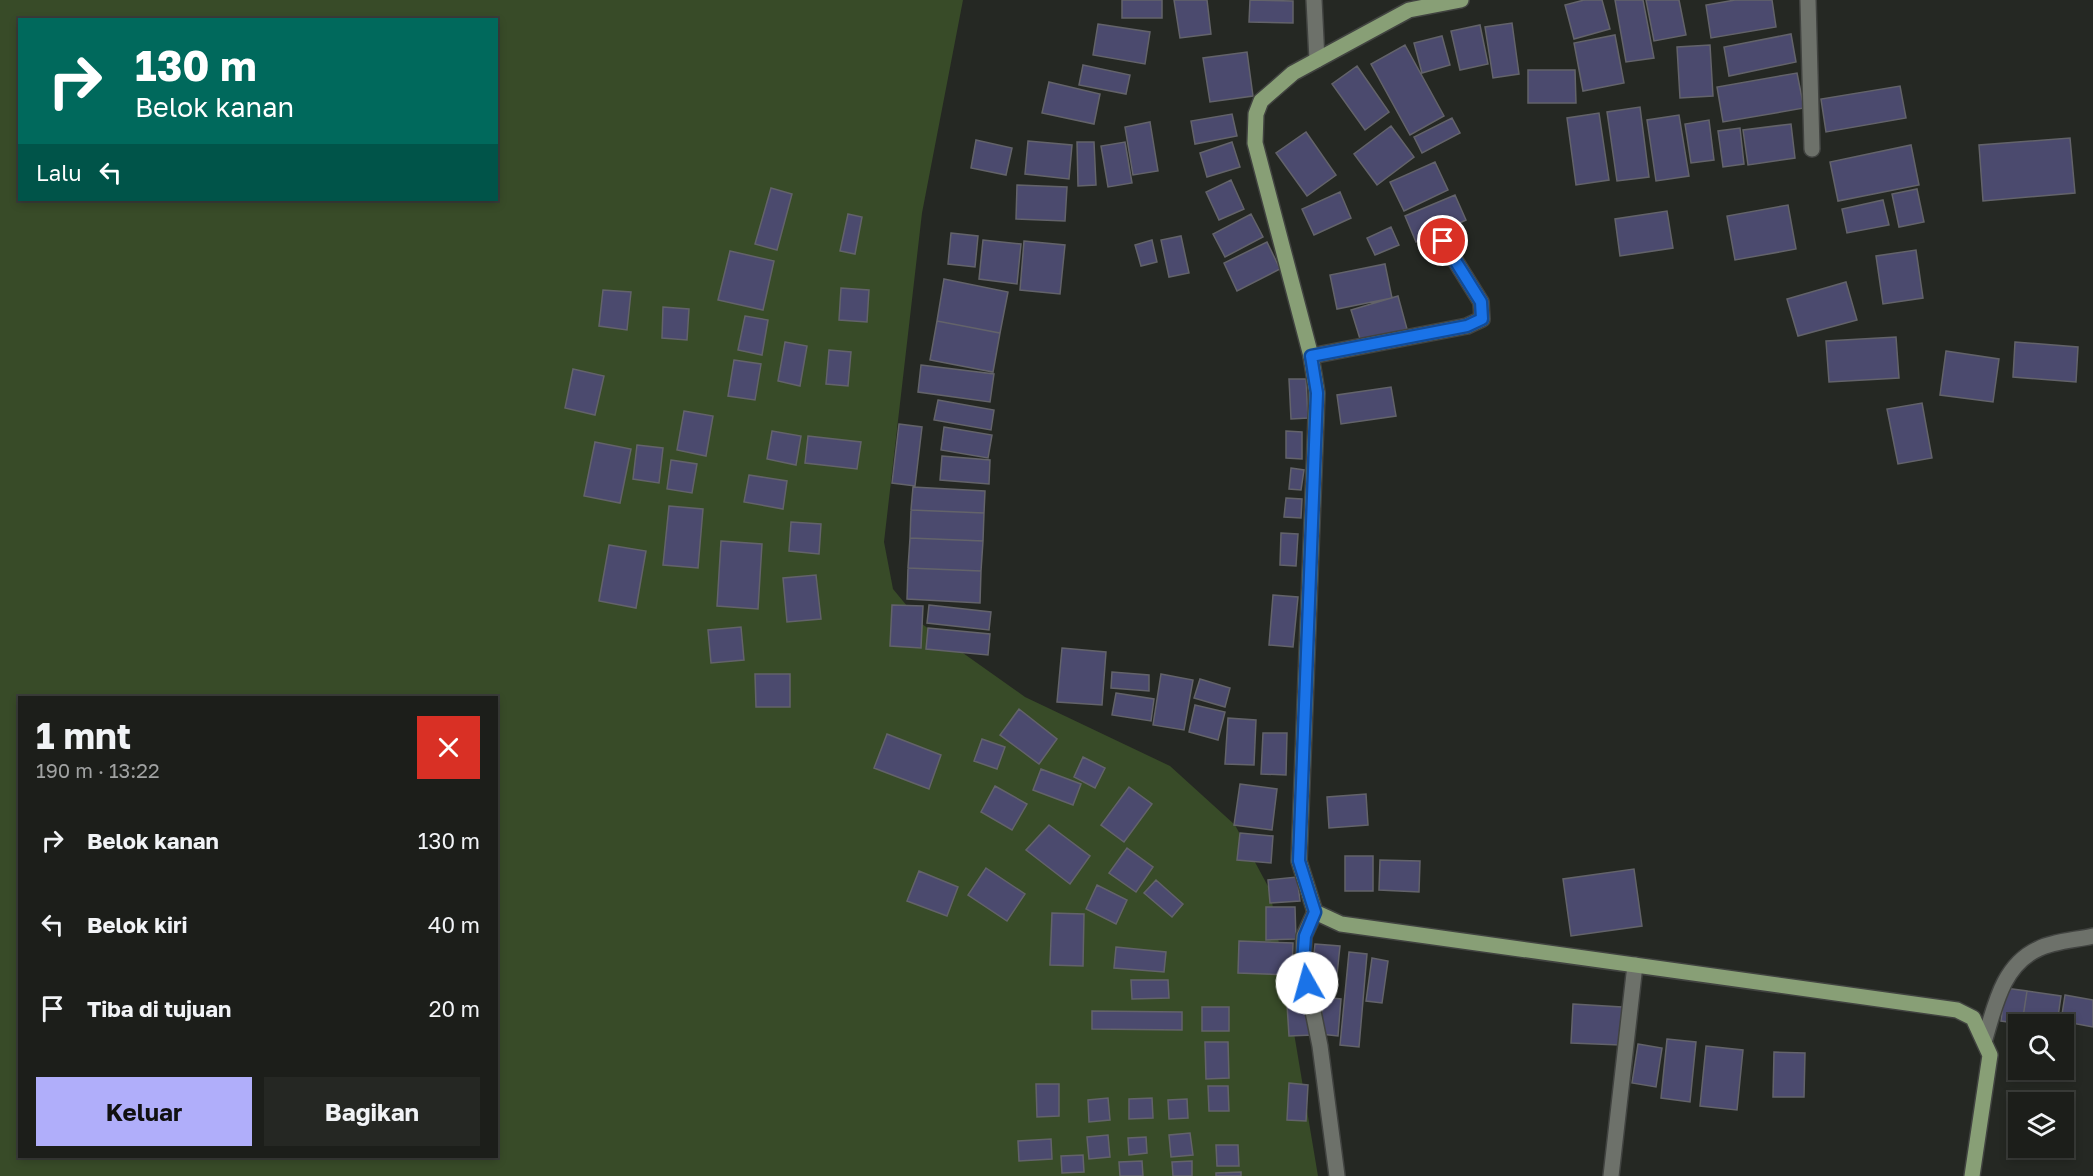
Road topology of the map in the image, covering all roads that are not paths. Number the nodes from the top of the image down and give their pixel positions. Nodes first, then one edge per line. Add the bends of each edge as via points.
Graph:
1 (1314, 0) edge
2 (1461, 0) edge
3 (1808, 0) edge
4 (1410, 5) edge
5 (1317, 60) junction
6 (1812, 148) dead end
7 (1443, 241) dead end
8 (1311, 356) junction
9 (1315, 912) junction
10 (2093, 936) edge
11 (1635, 965) junction
12 (1985, 1039) junction
13 (1337, 1176) edge
14 (1611, 1176) edge
15 (1972, 1176) edge

1 - 5 street
2 - 4 main road
3 - 6 street
4 - 5 main road
5 - 8 main road via 1293,73 1261,101 1256,114 1255,144
7 - 8 street via 1481,302 1482,319 1467,326
8 - 9 main road via 1317,393 1299,861
9 - 11 main road via 1341,924
9 - 13 street via 1305,936 1303,962 1320,1046
10 - 12 street via 2038,948 2017,964 2003,983
11 - 12 main road via 1957,1010 1973,1018
11 - 14 street
12 - 15 main road via 1990,1055

